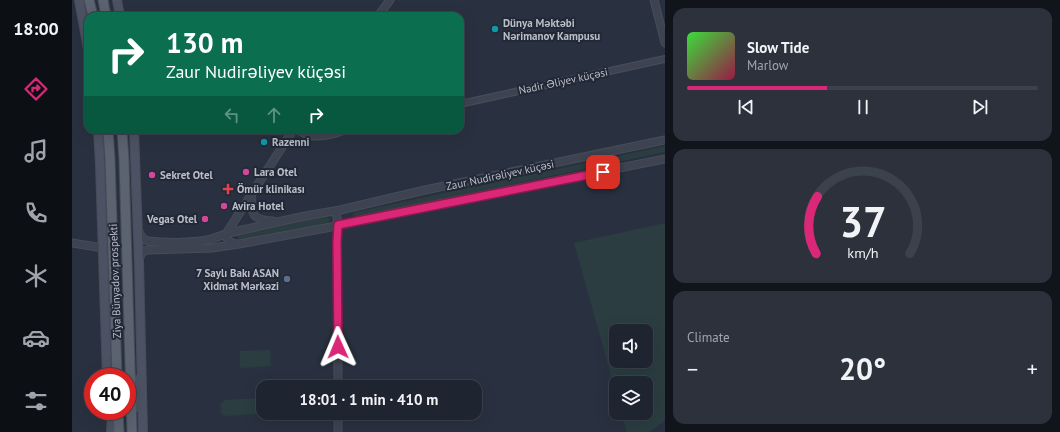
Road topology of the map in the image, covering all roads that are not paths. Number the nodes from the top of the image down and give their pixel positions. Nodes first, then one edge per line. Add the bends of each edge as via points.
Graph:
1 (80, 0) edge
2 (89, 0) edge
3 (103, 0) edge
4 (117, 0) edge
5 (390, 0) edge
6 (654, 0) edge
7 (92, 12) edge
8 (105, 12) edge
9 (119, 12) edge
10 (381, 12) edge
11 (84, 24) edge
12 (665, 43) edge
13 (665, 59) edge
14 (464, 103) edge
15 (98, 134) edge
16 (108, 134) edge
17 (122, 134) edge
18 (134, 134) edge
19 (290, 134) edge
20 (306, 134) edge
21 (330, 134) edge
22 (665, 140) edge
23 (665, 159) edge
24 (251, 196) junction
25 (336, 211) junction
26 (282, 222) junction
27 (338, 225) junction
28 (138, 229) junction
29 (226, 234) junction
30 (72, 243) edge
31 (239, 244) junction
32 (103, 248) junction
33 (139, 262) junction
34 (116, 337) junction
35 (129, 337) junction
36 (107, 368) edge
37 (114, 368) edge
38 (117, 368) edge
39 (338, 380) edge
40 (109, 420) edge
41 (111, 420) edge
42 (118, 420) edge
43 (338, 420) edge
44 (110, 432) edge
45 (119, 432) edge
46 (132, 432) edge
47 (141, 432) edge
48 (338, 432) edge

1 - 11 main road
2 - 7 main road
3 - 8 main road
4 - 9 main road
5 - 10 street
6 - 12 street
13 - 14 street, Nadir Əliyev küçəsi
15 - 32 main road, Ziya Bünyadov prospekti
16 - 34 main road, Ziya Bünyadov prospekti
17 - 35 main road, Ziya Bünyadov prospekti
18 - 28 main road
19 - 24 street
20 - 21 street
22 - 25 street, Zaur Nudirəliyev küçəsi
23 - 27 street, Zaur Nudirəliyev küçəsi
24 - 26 street via 253,212 257,218
24 - 29 street
25 - 26 street, Zaur Nudirəliyev küçəsi
25 - 27 street
26 - 29 street, Zaur Nudirəliyev küçəsi
27 - 31 street, Zaur Nudirəliyev küçəsi
27 - 39 street
28 - 29 street, Zaur Nudirəliyev küçəsi via 144,240 154,242 196,242
28 - 33 main road
29 - 31 street via 230,242
30 - 32 street
31 - 33 street, Zaur Nudirəliyev küçəsi via 212,248 148,250 142,253
32 - 36 main road, Ziya Bünyadov prospekti
33 - 47 main road
34 - 37 main road
34 - 38 main road, Ziya Bünyadov prospekti
35 - 46 main road, Ziya Bünyadov prospekti
35 - 47 main road
40 - 44 main road
41 - 44 main road
42 - 45 main road
43 - 48 street

